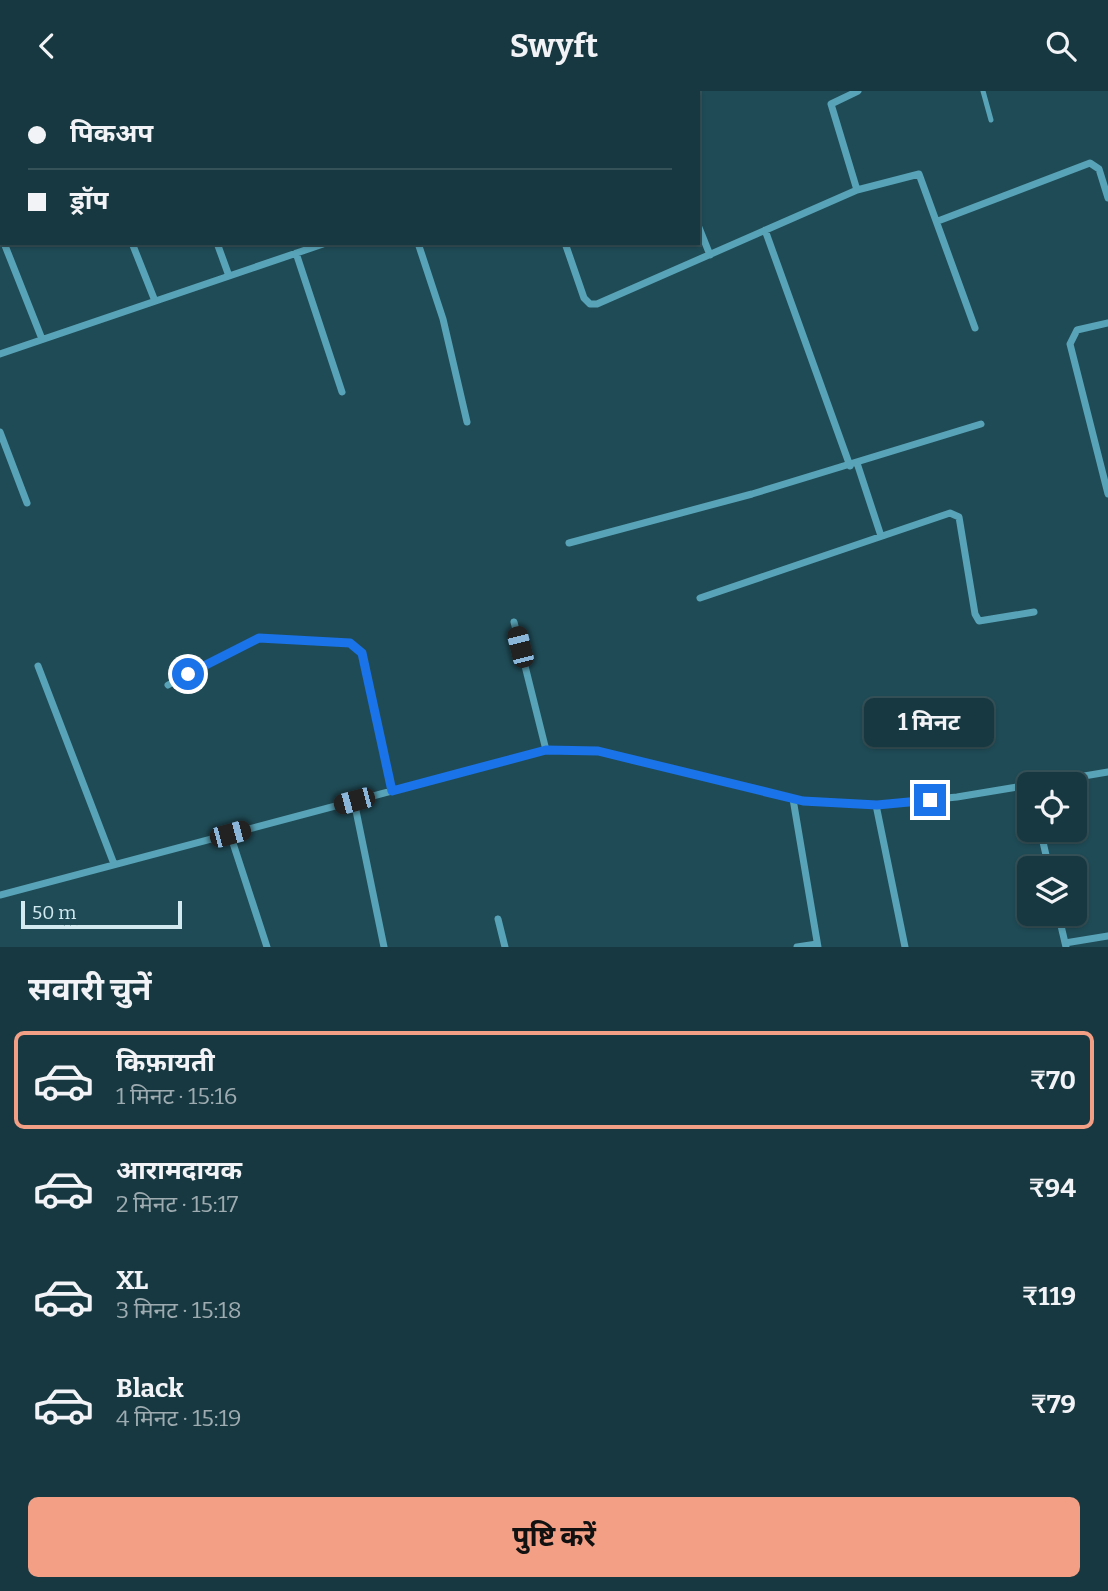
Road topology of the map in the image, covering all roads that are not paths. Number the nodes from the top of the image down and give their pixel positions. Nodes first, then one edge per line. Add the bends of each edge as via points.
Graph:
1 (858, 91) edge
2 (983, 91) edge
3 (991, 120) dead end
4 (857, 190) junction
5 (1108, 198) edge
6 (938, 221) junction
7 (700, 230) edge
8 (765, 230) junction
9 (5, 245) edge
10 (133, 245) edge
11 (218, 245) edge
12 (320, 245) edge
13 (419, 245) edge
14 (566, 245) edge
15 (296, 253) junction
16 (710, 254) junction
17 (229, 276) junction
18 (155, 301) junction
19 (1108, 323) edge
20 (975, 328) dead end
21 (42, 339) junction
22 (0, 354) edge
23 (342, 393) dead end
24 (467, 422) dead end
25 (981, 424) dead end
26 (0, 432) edge
27 (854, 464) junction
28 (1108, 494) edge
29 (27, 503) dead end
30 (881, 536) junction
31 (569, 543) dead end
32 (700, 598) dead end
33 (1034, 612) dead end
34 (514, 622) dead end
35 (38, 666) dead end
36 (168, 685) dead end
37 (546, 750) junction
38 (1108, 772) edge
39 (1087, 776) edge
40 (1017, 787) edge
41 (392, 791) junction
42 (793, 799) junction
43 (354, 801) junction
44 (877, 805) junction
45 (230, 834) junction
46 (114, 864) junction
47 (0, 895) edge
48 (498, 919) dead end
49 (1061, 926) edge
50 (1108, 936) edge
51 (1065, 945) edge
52 (817, 946) edge
53 (267, 947) edge
54 (384, 947) edge
55 (505, 947) edge
56 (797, 947) edge
57 (905, 947) edge

1 - 4 street via 831,104
2 - 3 lane
4 - 6 street via 919,174
4 - 8 street
5 - 6 street via 1096,164 1090,163
6 - 20 street
7 - 16 street
8 - 16 street
8 - 27 street
9 - 21 street
10 - 18 street
11 - 17 street
12 - 15 street
13 - 24 street via 443,319
14 - 16 street via 590,304
15 - 17 street
15 - 23 street
17 - 18 street
18 - 21 street
19 - 28 street via 1077,330 1070,344
21 - 22 street
25 - 27 street
26 - 29 street
27 - 30 street
27 - 31 street
30 - 32 street
30 - 33 street via 955,513 979,621
34 - 37 street
35 - 46 street
36 - 41 street via 259,638 357,646
37 - 41 street
37 - 42 street via 598,751
38 - 39 street
40 - 44 street
41 - 43 street
42 - 44 street
42 - 52 street
43 - 45 street
43 - 54 street
44 - 57 street
45 - 46 street
45 - 53 street
46 - 47 street
48 - 55 street
49 - 51 street
50 - 51 street
52 - 56 street

